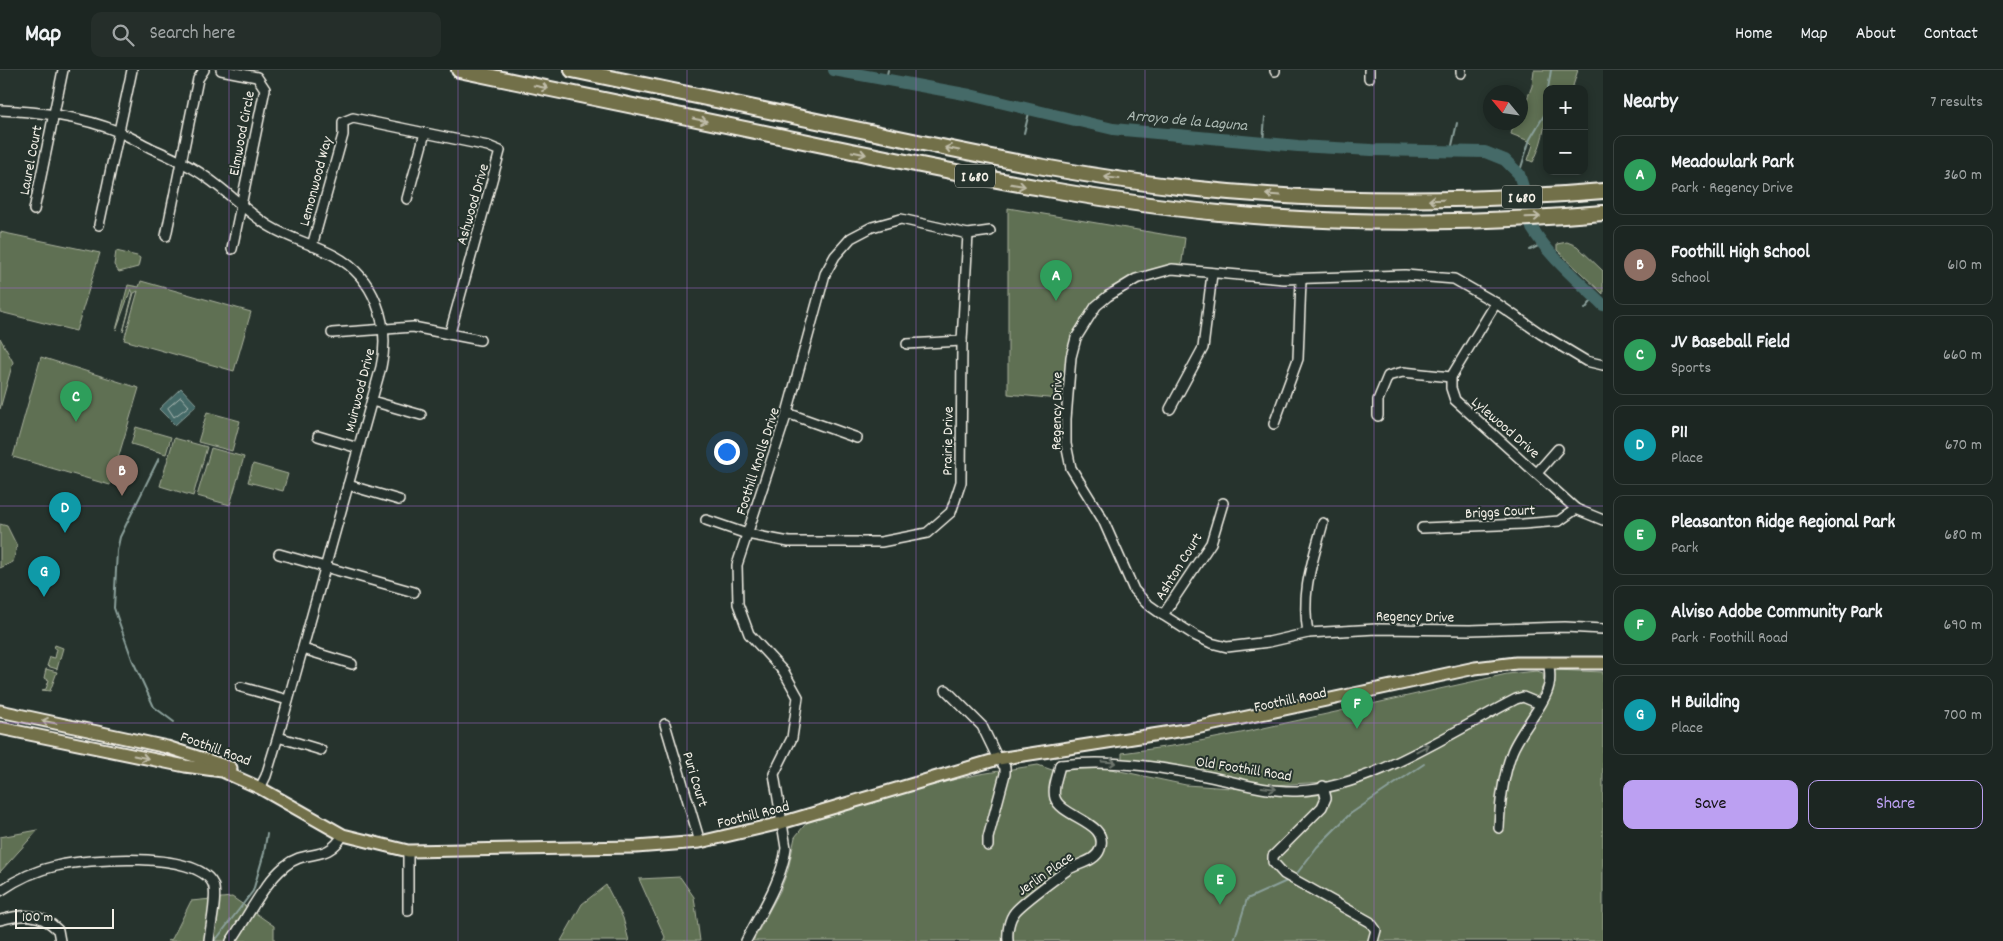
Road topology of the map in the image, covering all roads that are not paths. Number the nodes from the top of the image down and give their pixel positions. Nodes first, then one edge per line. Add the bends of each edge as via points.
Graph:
1 (62, 70) edge
2 (132, 70) edge
3 (204, 70) edge
4 (221, 70) edge
5 (459, 70) edge
6 (572, 70) edge
7 (0, 110) edge
8 (53, 114) junction
9 (343, 122) joint
10 (118, 132) junction
11 (425, 134) junction
12 (182, 162) junction
13 (1603, 191) edge
14 (407, 199) dead end
15 (241, 204) junction
16 (34, 210) dead end
17 (1603, 213) edge
18 (99, 225) dead end
19 (990, 231) dead end
20 (968, 234) junction
21 (166, 236) dead end
22 (312, 246) junction
23 (232, 249) dead end
24 (1212, 274) junction
25 (1301, 280) junction
26 (1496, 303) junction
27 (384, 330) junction
28 (332, 333) dead end
29 (450, 333) junction
30 (480, 340) dead end
31 (962, 340) junction
32 (907, 344) dead end
33 (1603, 365) edge
34 (1451, 377) junction
35 (372, 401) junction
36 (1170, 409) dead end
37 (787, 413) junction
38 (420, 414) dead end
39 (1378, 416) dead end
40 (1274, 424) dead end
41 (318, 436) dead end
42 (857, 438) dead end
43 (358, 448) junction
44 (1558, 448) dead end
45 (1537, 472) junction
46 (348, 485) junction
47 (399, 500) dead end
48 (1223, 503) dead end
49 (1576, 508) junction
50 (706, 520) dead end
51 (1603, 520) edge
52 (1323, 523) dead end
53 (1422, 528) dead end
54 (747, 534) junction
55 (279, 554) dead end
56 (325, 566) junction
57 (414, 592) dead end
58 (1163, 615) junction
59 (1603, 629) edge
60 (1308, 633) junction
61 (303, 649) junction
62 (1549, 662) junction
63 (352, 664) dead end
64 (1603, 664) edge
65 (241, 687) dead end
66 (946, 690) dead end
67 (288, 700) junction
68 (1540, 704) junction
69 (0, 711) edge
70 (665, 724) dead end
71 (0, 728) edge
72 (278, 737) junction
73 (1052, 749) junction
74 (321, 750) dead end
75 (998, 759) junction
76 (1060, 765) junction
77 (262, 785) junction
78 (1323, 786) junction
79 (781, 823) junction
80 (1499, 828) dead end
81 (343, 835) junction
82 (700, 842) junction
83 (988, 846) dead end
84 (408, 851) junction
85 (0, 890) edge
86 (408, 911) dead end
87 (0, 920) edge
88 (60, 941) edge
89 (209, 941) edge
90 (231, 941) edge
91 (746, 941) edge
92 (1008, 941) edge
93 (1373, 941) edge

1 - 8 street, Laurel Court
2 - 10 street
3 - 12 street via 198,78
4 - 15 street, Elmwood Circle via 257,77 265,89
5 -> 17 highway, I 680 via 1008,183 1133,204 1318,220 1422,222
13 -> 6 highway, I 680 via 1371,200 1179,187 1014,162
7 - 8 street, Muirwood Drive
8 - 10 street, Muirwood Drive via 81,119
8 - 16 street, Laurel Court
9 - 11 street, Ashwood Drive via 353,118
9 - 22 street, Lemonwood Way
10 - 12 street, Muirwood Drive
10 - 18 street
11 - 14 street
11 - 29 street, Ashwood Drive via 500,151
12 - 15 street, Muirwood Drive
12 - 21 street
15 - 22 street, Muirwood Drive via 279,232
15 - 23 street, Elmwood Circle
19 - 20 street, Foothill Knolls Drive
20 - 31 street, Prairie Drive
20 - 37 street, Foothill Knolls Drive via 901,219 872,227 852,238 835,256 825,274
22 - 27 street, Muirwood Drive via 336,257 360,276 379,308
24 - 25 street, Regency Drive
24 - 36 street via 1203,348
24 - 58 street, Regency Drive via 1172,269 1136,279 1096,306 1076,338 1071,357 1066,419 1066,444 1071,468 1103,520 1134,590
25 - 26 street, Regency Drive via 1406,275 1454,279
25 - 40 street via 1298,359
26 - 33 street, Regency Drive via 1586,361
26 - 34 street
27 - 28 street
27 - 29 street via 413,327
27 - 35 street, Muirwood Drive via 384,356
29 - 30 street
31 - 32 street
31 - 54 street, Prairie Drive via 961,482 951,512 927,533 880,542 789,542
34 - 39 street via 1403,372 1388,376 1378,400
34 - 45 street, Lylewood Drive via 1455,400
35 - 38 street
35 - 43 street, Muirwood Drive
37 - 42 street
37 - 54 street, Foothill Knolls Drive
41 - 43 street
43 - 46 street, Muirwood Drive
44 - 45 street
45 - 49 street, Lylewood Drive
46 - 47 street
46 - 56 street, Muirwood Drive
48 - 58 street, Ashton Court via 1211,543
49 - 51 street, Lylewood Drive
49 - 53 street, Briggs Court via 1559,520
50 - 54 street, Prairie Drive
52 - 60 street via 1306,586 1304,608
54 - 79 street, Foothill Knolls Drive via 737,565 738,604 749,634 784,672 798,697 792,738 774,774
55 - 56 street
56 - 57 street
56 - 61 street, Muirwood Drive
58 - 60 street, Regency Drive via 1196,636 1227,647
59 - 60 street, Regency Drive via 1376,628
61 - 63 street
61 - 67 street, Muirwood Drive
62 - 64 main road, Foothill Road
62 - 68 street via 1549,685
62 - 73 main road, Foothill Road via 1448,680 1192,735 1127,745
65 - 67 street
66 - 75 street via 982,726
67 - 72 street, Muirwood Drive
78 -> 68 street, Old Foothill Road via 1382,769 1523,697
68 - 80 street via 1512,752 1502,792
77 -> 69 main road, Foothill Road via 208,759 166,747
70 - 82 street, Puri Court
71 -> 77 main road, Foothill Road via 222,771
72 - 74 street
72 - 77 street, Muirwood Drive
73 - 75 main road, Foothill Road
73 - 76 street
75 - 79 main road, Foothill Road
75 - 83 street via 1005,767 1005,774
76 -> 78 street, Old Foothill Road via 1095,761 1134,763 1286,790
76 - 92 street, Jerlin Place via 1055,798 1061,807 1092,826 1100,835 1100,851 1094,859 1068,870 1015,911
77 - 81 main road, Foothill Road
77 - 84 main road, Foothill Road via 358,836
78 - 93 street via 1326,798 1322,807 1273,856 1273,862 1284,874 1370,922 1376,930
79 - 82 main road, Foothill Road
79 - 91 street, Foothill Knolls Drive via 786,848 781,869
81 - 84 main road, Foothill Road
81 - 90 street via 326,853 296,860 278,873
82 - 84 main road, Foothill Road via 636,847
84 - 86 street
85 - 89 street via 44,869 94,859 158,860 180,864 207,876 213,885 214,907
87 - 88 street via 28,914 42,918 58,930

